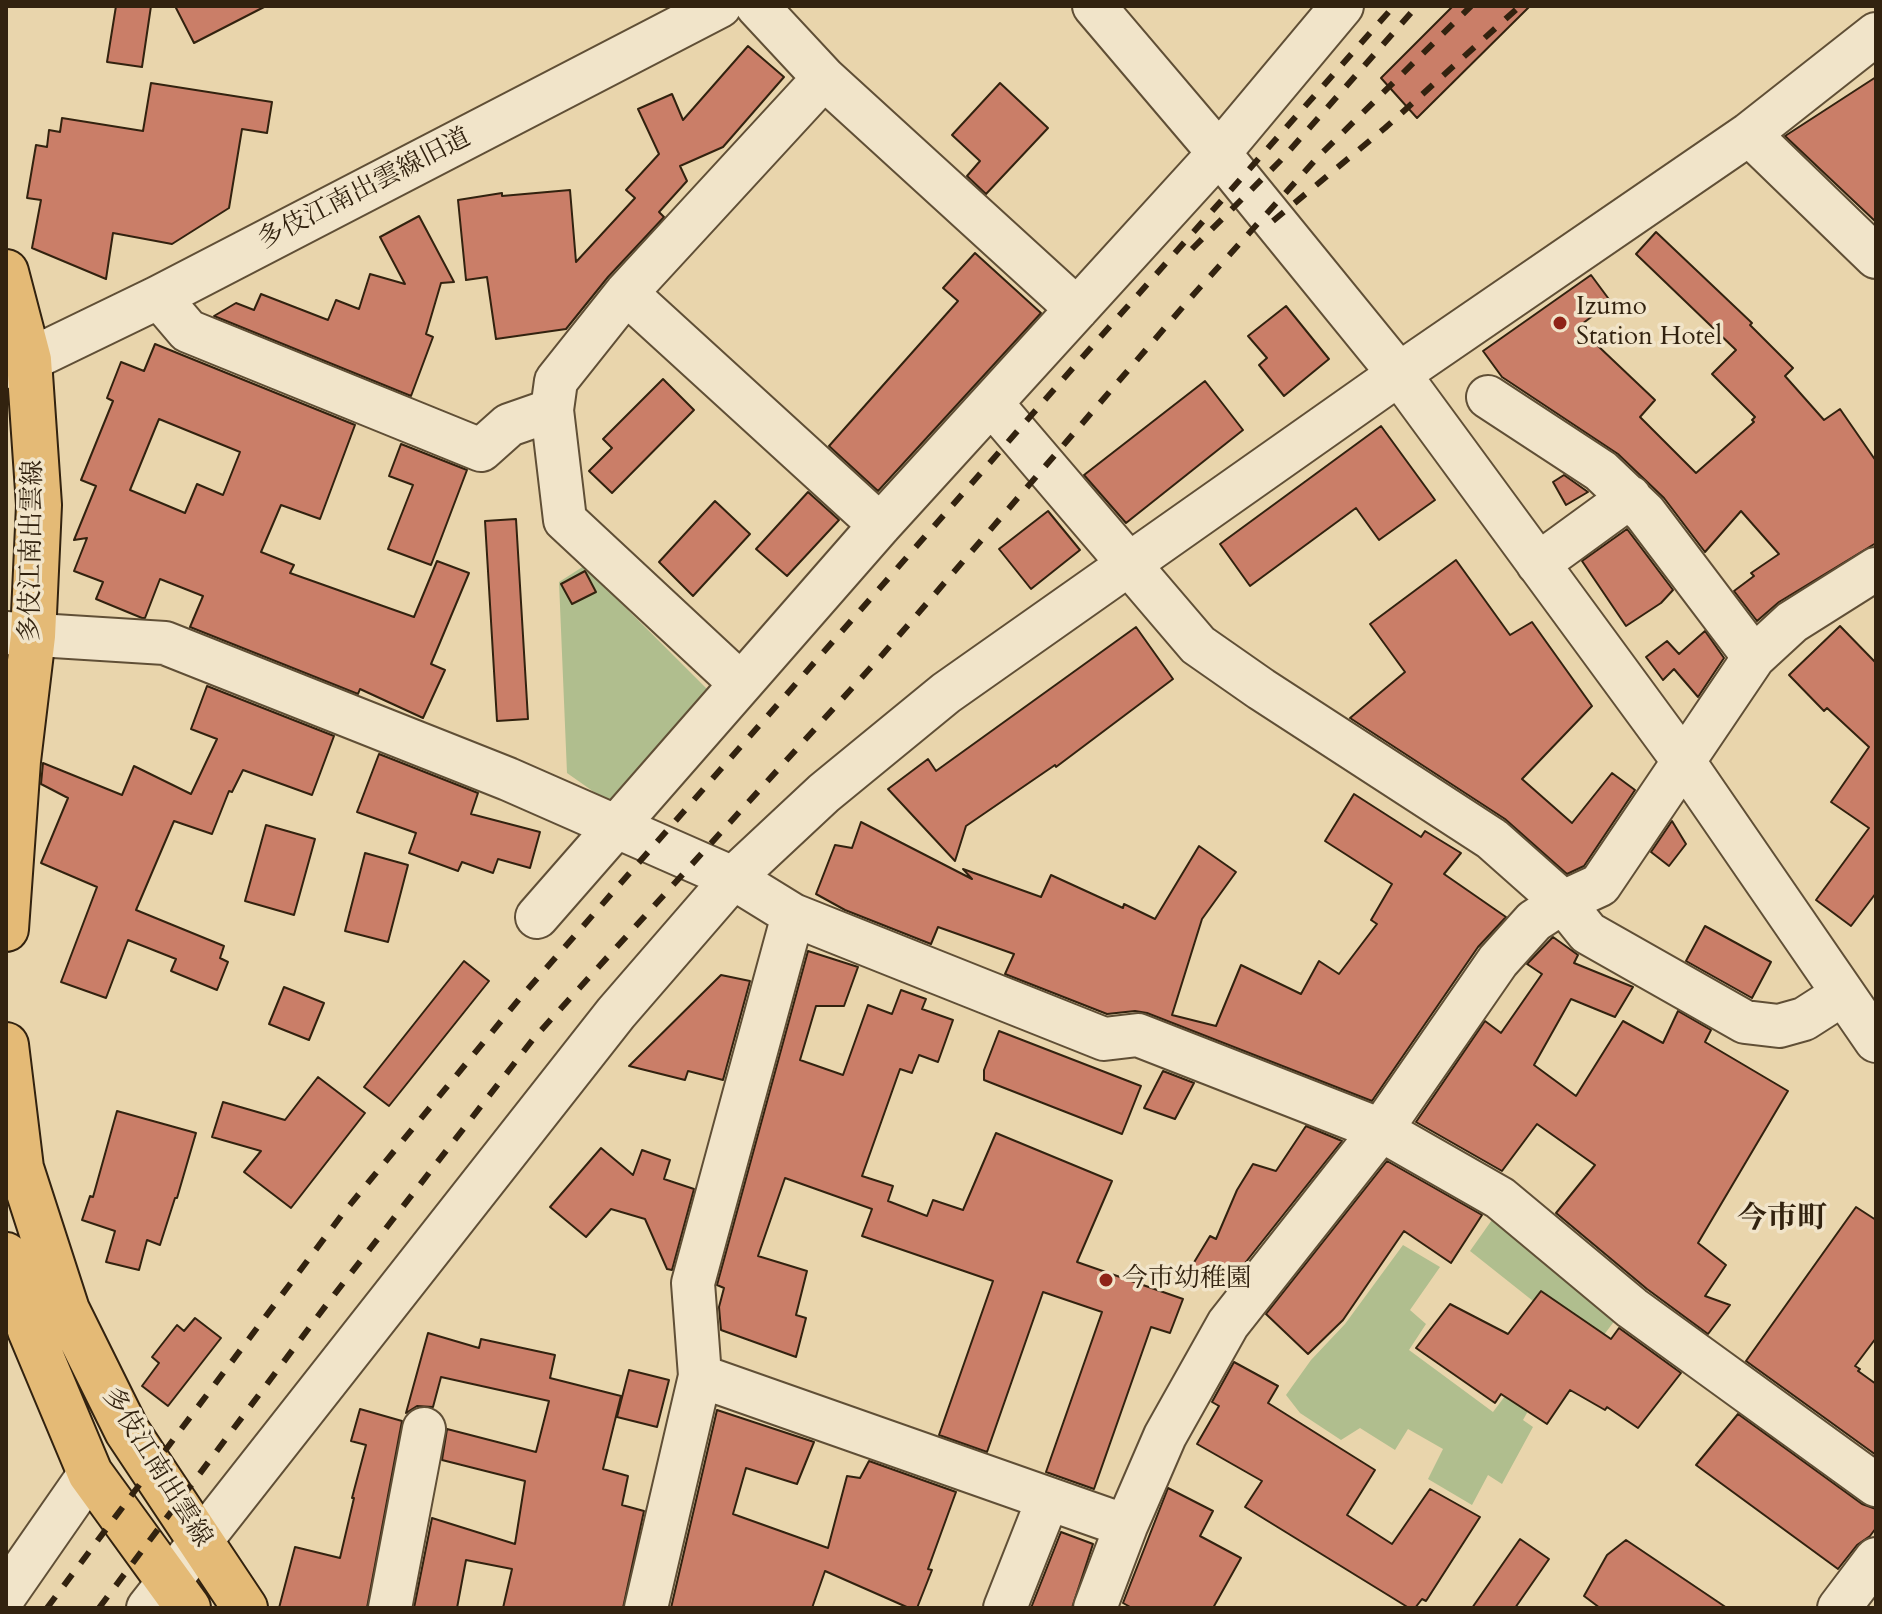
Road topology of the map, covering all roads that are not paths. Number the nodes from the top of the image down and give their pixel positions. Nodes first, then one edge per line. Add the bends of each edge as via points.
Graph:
1 (720, 6) edge
2 (757, 6) edge
3 (1094, 6) edge
4 (1342, 6) edge
5 (1876, 34) edge
6 (824, 78) junction
7 (1749, 134) junction
8 (1219, 153) junction
9 (1876, 257) edge
10 (6, 272) edge
11 (626, 293) junction
12 (159, 297) junction
13 (1077, 309) junction
14 (18, 364) edge
15 (1399, 374) junction
16 (1488, 397) dead end
17 (992, 404) junction
18 (552, 410) junction
19 (1630, 497) junction
20 (880, 525) junction
21 (1129, 562) junction
22 (1538, 564) junction
23 (1876, 569) edge
24 (20, 635) edge
25 (1754, 657) junction
26 (740, 683) junction
27 (1684, 762) junction
28 (617, 828) junction
29 (733, 878) junction
30 (1563, 902) junction
31 (793, 915) junction
32 (537, 917) dead end
33 (6, 929) edge
34 (1843, 994) junction
35 (1876, 1041) edge
36 (6, 1045) edge
37 (1381, 1130) junction
38 (6, 1255) edge
39 (700, 1376) junction
40 (424, 1429) dead end
41 (90, 1473) junction
42 (1876, 1485) edge
43 (1048, 1499) junction
44 (1126, 1526) junction
45 (201, 1541) junction
46 (1876, 1559) edge
47 (6, 1594) edge
48 (168, 1599) edge
49 (245, 1608) edge
50 (390, 1608) edge
51 (646, 1608) edge
52 (1005, 1608) edge
53 (1095, 1608) edge
54 (1839, 1608) edge

1 - 12 street, 多伎江南出雲線旧道
2 - 6 street
3 - 8 street
4 - 8 street
5 - 7 street
6 - 11 street
6 - 13 street
7 - 9 street
7 - 15 street
8 - 13 street
8 - 15 street
10 - 14 main road, 多伎江南出雲線
11 - 18 street via 556,381
11 - 20 street
12 - 14 street, 多伎江南出雲線旧道
12 - 18 street via 188,331 481,450 509,425
13 - 17 street
14 - 24 main road, 多伎江南出雲線 via 39,505
15 - 21 street
15 - 22 street
16 - 19 street via 1601,471
17 - 20 street
17 - 21 street
18 - 26 street via 565,520
19 - 22 street
19 - 25 street
20 - 26 street
21 - 29 street via 946,693 824,793
21 - 30 street via 1198,645 1492,839
22 - 27 street
23 - 25 street via 1792,622
24 - 28 street via 165,643 508,779
24 - 33 main road, 多伎江南出雲線
25 - 27 street
26 - 28 street
27 - 30 street via 1600,885
27 - 34 street
28 - 29 street
28 - 32 street
29 - 31 street
29 - 45 street via 616,1013
30 - 34 street via 1588,933 1745,1022 1779,1026 1804,1019
30 - 37 street via 1534,921 1498,961
31 - 37 street via 1104,1039 1138,1035
31 - 39 street via 693,1283
34 - 35 street
36 - 45 main road, 多伎江南出雲線 via 21,1168 67,1310 127,1431
37 - 42 street via 1500,1198 1632,1308
37 - 44 street via 1228,1324 1165,1436
38 - 41 main road, 多伎江南出雲線 via 30,1330
39 - 43 street
39 - 51 street
40 - 50 street
41 - 47 street
41 - 48 main road, 多伎江南出雲線
43 - 44 street
43 - 52 street
44 - 53 street
45 - 48 street
45 - 49 main road, 多伎江南出雲線
46 - 54 street

